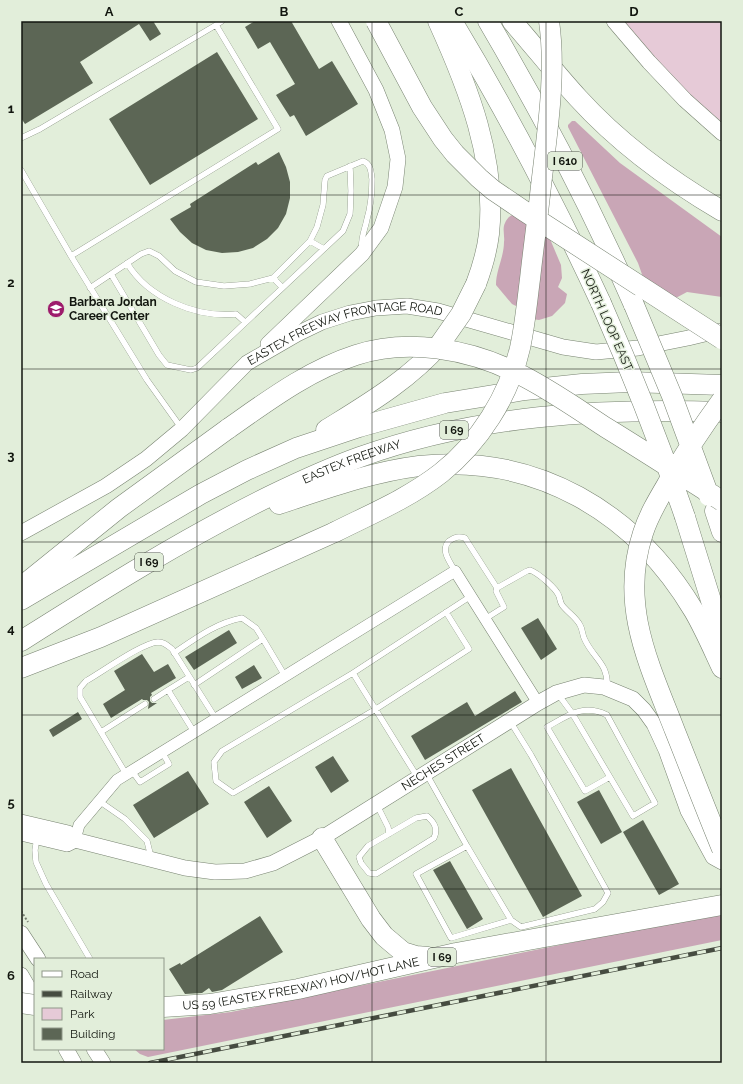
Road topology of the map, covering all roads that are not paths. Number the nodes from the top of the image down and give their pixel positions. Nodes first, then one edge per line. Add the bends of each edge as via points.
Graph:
1 (222, 21) edge
2 (339, 21) edge
3 (376, 21) edge
4 (438, 21) edge
5 (452, 21) edge
6 (488, 21) edge
7 (512, 21) edge
8 (549, 21) edge
9 (614, 21) edge
10 (216, 25) junction
11 (722, 133) edge
12 (21, 138) edge
13 (350, 166) junction
14 (21, 170) edge
15 (722, 211) edge
16 (310, 241) junction
17 (324, 249) junction
18 (362, 254) junction
19 (71, 256) junction
20 (127, 263) junction
21 (111, 274) junction
22 (273, 278) junction
23 (282, 287) junction
24 (90, 288) junction
25 (244, 322) junction
26 (722, 329) edge
27 (722, 339) edge
28 (247, 364) junction
29 (722, 385) edge
30 (722, 400) edge
31 (722, 412) edge
32 (182, 429) junction
33 (296, 448) junction
34 (718, 506) edge
35 (205, 529) junction
36 (722, 532) edge
37 (21, 534) edge
38 (455, 571) junction
39 (21, 587) edge
40 (497, 588) junction
41 (471, 596) junction
42 (21, 600) edge
43 (446, 612) junction
44 (485, 619) junction
45 (722, 636) edge
46 (263, 639) junction
47 (21, 641) edge
48 (174, 653) junction
49 (21, 668) edge
50 (722, 668) edge
51 (353, 673) junction
52 (285, 676) junction
53 (189, 677) junction
54 (194, 685) junction
55 (607, 688) junction
56 (168, 690) junction
57 (556, 693) junction
58 (154, 699) dead end
59 (538, 703) junction
60 (145, 704) dead end
61 (376, 709) junction
62 (572, 713) junction
63 (216, 719) junction
64 (509, 721) junction
65 (100, 732) junction
66 (194, 732) junction
67 (129, 772) junction
68 (422, 776) junction
69 (610, 777) junction
70 (99, 801) junction
71 (376, 804) junction
72 (21, 822) edge
73 (21, 833) edge
74 (389, 834) junction
75 (38, 838) junction
76 (322, 838) junction
77 (21, 840) edge
78 (75, 840) junction
79 (467, 846) junction
80 (722, 850) edge
81 (152, 859) junction
82 (722, 862) edge
83 (722, 905) edge
84 (511, 920) junction
85 (21, 933) edge
86 (37, 958) edge
87 (89, 958) edge
88 (436, 958) junction
89 (21, 976) edge
90 (34, 996) edge
91 (21, 1003) edge
92 (34, 1005) edge
93 (164, 1007) edge
94 (67, 1050) edge
95 (95, 1050) edge
96 (74, 1063) edge
97 (103, 1063) edge

1 - 10 lane
2 - 18 main road via 385,111 398,160 396,187 381,228
3 - 27 highway, bridge via 432,124 455,154 479,178 524,211
4 - 33 highway, bridge via 480,132 488,172 489,234 476,284 461,314 426,359 402,380
5 - 45 highway, NORTH LOOP EAST / I 610, bridge via 548,193 601,303 665,458
6 - 34 highway, I 610, bridge via 575,178 605,240
7 - 15 highway via 578,98 610,129 696,196
8 - 49 highway, bridge via 552,79 524,328 509,384 484,427 441,473 398,501 101,637
9 - 11 main road via 679,95
10 - 12 lane
10 - 19 lane via 278,129
13 - 16 lane via 327,176 323,205
13 - 17 lane via 350,214 343,231
13 - 18 lane via 363,161 371,170 372,198 361,242
14 - 19 lane
16 - 17 lane
16 - 22 lane
17 - 23 lane
18 - 28 main road
19 - 24 lane
20 - 21 lane
20 - 22 lane via 149,251 159,256 175,271 196,282 224,286 250,284
20 - 25 lane via 143,282 171,302 197,311 236,314
21 - 24 lane
21 - 25 lane via 159,356 167,365 191,370 197,368
22 - 23 lane
23 - 25 lane
24 - 32 lane via 147,380
26 - 28 main road, EASTEX FREEWAY FRONTAGE ROAD via 638,348 596,352 563,347 438,311 407,306 384,307 350,313 322,322 296,334
28 - 32 main road, EASTEX FREEWAY FRONTAGE ROAD
29 - 33 highway, I 69 via 630,382 582,384 471,398 421,409
30 - 80 highway, bridge via 651,512 639,545 634,589 638,627 649,666
31 - 35 highway, EASTEX FREEWAY / I 69 via 580,412 510,420 452,431 338,465
32 - 37 main road, EASTEX FREEWAY FRONTAGE ROAD via 146,459 106,486
33 - 42 highway, I 69 via 201,494
34 - 36 highway, I 610
34 - 39 highway, bridge via 534,382 496,364 467,355 438,349 387,348 344,360 300,380 228,428 119,508
35 - 47 highway, EASTEX FREEWAY / I 69
35 - 50 highway via 318,491 419,466 479,465 527,474 550,482 592,504 636,539 667,572 694,611
38 - 40 lane via 444,550 446,544 454,537 465,538
38 - 41 street
38 - 52 street
40 - 44 lane via 504,607
40 - 55 lane via 530,570 547,582 559,595 561,604 582,627 584,640 602,664 608,678
41 - 43 lane
41 - 44 street
43 - 51 lane
43 - 61 lane via 469,649
44 - 59 street
46 - 48 lane via 256,628 242,618 229,620
46 - 52 lane
46 - 54 lane
48 - 53 lane
48 - 65 lane via 164,643 146,645 86,681 80,688 80,697
51 - 61 lane
51 - 61 lane via 222,751 214,762 216,781 233,793
52 - 63 street
53 - 54 lane
53 - 56 lane
54 - 63 lane
55 - 57 main road, NECHES STREET via 584,685
55 - 82 main road, NECHES STREET via 633,699 654,724 688,811 713,857
56 - 58 lane
56 - 66 lane
57 - 59 main road, NECHES STREET
57 - 62 lane
59 - 64 main road, NECHES STREET
60 - 65 lane
61 - 68 lane
62 - 69 lane
62 - 69 lane via 547,727 584,791
62 - 69 lane via 598,710 607,715 655,803 633,816
63 - 66 street
64 - 68 main road, NECHES STREET
64 - 84 lane via 608,893 595,909 521,928
65 - 67 lane
66 - 67 street
67 - 70 street via 117,780
68 - 71 main road, NECHES STREET
68 - 79 lane
70 - 78 street via 79,825
70 - 81 lane via 125,819 147,841
71 - 74 lane
71 - 76 main road, NECHES STREET
72 - 78 main road, NECHES STREET via 68,833
73 - 75 main road, NECHES STREET
74 - 74 lane via 368,846 359,856 369,873 376,874 434,838 436,832 434,822 427,816 416,818
75 - 77 main road
75 - 78 main road, NECHES STREET via 67,844
75 - 87 lane via 36,862
76 - 81 main road, NECHES STREET via 273,863 245,871 215,872 185,868
76 - 88 highway via 371,918 390,942 403,952
78 - 81 main road, NECHES STREET
79 - 84 lane
79 - 84 lane via 416,874 451,938
83 - 88 highway, US 59 (EASTEX FREEWAY) HOV/HOT LANE / I 69
85 - 86 main road
88 - 93 highway, US 59 (EASTEX FREEWAY) HOV/HOT LANE / I 69 via 298,989 210,1004
89 - 90 main road
91 - 92 highway, bridge
94 - 96 main road
95 - 97 main road

